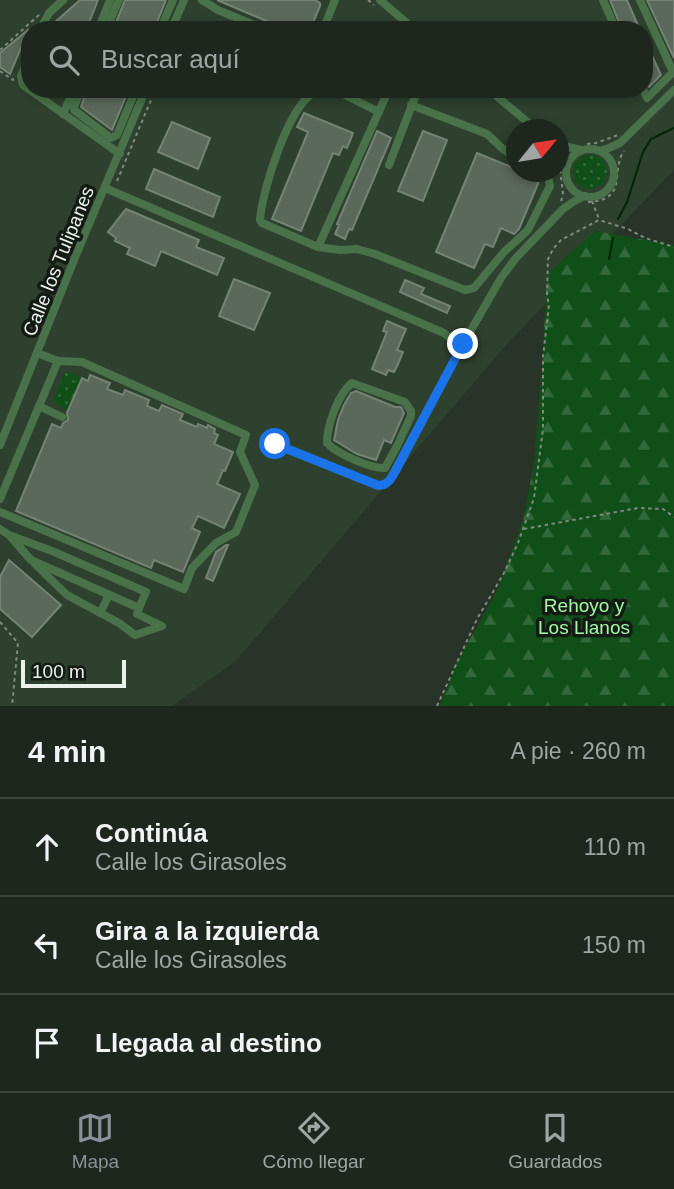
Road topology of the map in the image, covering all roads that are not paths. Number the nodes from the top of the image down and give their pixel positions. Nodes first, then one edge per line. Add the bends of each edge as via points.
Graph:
1 (63, 0) edge
2 (110, 0) edge
3 (119, 0) edge
4 (173, 0) edge
5 (184, 0) edge
6 (335, 0) edge
7 (380, 0) edge
8 (603, 0) edge
9 (640, 0) edge
10 (206, 1) edge
11 (45, 21) edge
12 (102, 21) edge
13 (110, 21) edge
14 (164, 21) edge
15 (175, 21) edge
16 (244, 21) edge
17 (327, 21) edge
18 (404, 21) edge
19 (613, 21) edge
20 (650, 21) edge
21 (653, 28) edge
22 (673, 71) edge
23 (674, 90) edge
24 (653, 92) edge
25 (40, 98) edge
26 (72, 98) edge
27 (73, 98) edge
28 (132, 98) edge
29 (142, 98) edge
30 (307, 98) edge
31 (350, 98) edge
32 (385, 98) edge
33 (414, 98) edge
34 (499, 98) edge
35 (411, 105) junction
36 (379, 112) junction
37 (63, 114) junction
38 (524, 119) edge
39 (623, 145) junction
40 (569, 147) edge
41 (583, 147) junction
42 (599, 150) junction
43 (506, 151) edge
44 (120, 154) junction
45 (569, 160) edge
46 (389, 165) dead end
47 (613, 165) junction
48 (549, 182) edge
49 (569, 184) joint
50 (105, 188) junction
51 (588, 199) junction
52 (561, 207) junction
53 (318, 247) junction
54 (463, 344) junction
55 (37, 353) junction
56 (58, 361) junction
57 (39, 406) junction
58 (62, 417) dead end
59 (275, 444) dead end
60 (0, 445) edge
61 (389, 465) joint
62 (0, 499) edge
63 (0, 512) edge
64 (0, 529) edge
65 (9, 535) junction
66 (31, 560) junction
67 (109, 595) junction
68 (139, 608) junction
69 (100, 613) junction

1 - 11 street
2 - 12 street
3 - 13 street
4 - 14 street
5 - 15 street
6 - 17 street
7 - 18 street
8 - 19 street
9 - 20 street
10 - 16 street
21 - 22 street
22 - 24 street
23 - 39 street
25 - 37 street
26 - 37 street
27 - 28 street via 75,111 111,138 117,135
29 - 44 street, Calle los Tulipanes
30 - 53 street via 297,109 277,152 260,220
31 - 36 street
32 - 36 street
33 - 35 street
34 - 38 street
35 - 43 street via 487,134
35 - 46 street
36 - 53 street
37 - 44 street
39 - 42 street
39 - 47 street via 614,154
40 - 41 street
41 - 42 street
41 - 45 street
42 - 47 street
44 - 50 street, Calle los Tulipanes
47 - 51 street via 610,187
48 - 53 street via 528,230 474,288 464,290 366,251
49 - 51 street
49 - 52 street
50 - 54 street
50 - 55 street, Calle los Tulipanes
51 - 52 street
52 - 54 street via 507,268
54 - 59 street via 387,484 377,485
55 - 56 street
55 - 60 street, Calle los Tulipanes
56 - 57 street
56 - 63 street via 82,362 246,435 240,452 256,485 236,532 216,543 192,568 184,589
57 - 58 street
57 - 62 street
61 - 61 street via 376,467 335,451 327,443 327,430 340,397 352,383 409,406 411,416
64 - 65 street
65 - 66 street
65 - 68 street via 146,593
66 - 67 street
66 - 69 street via 67,595
67 - 68 street
67 - 69 street
68 - 69 street via 137,614 162,626 135,635

